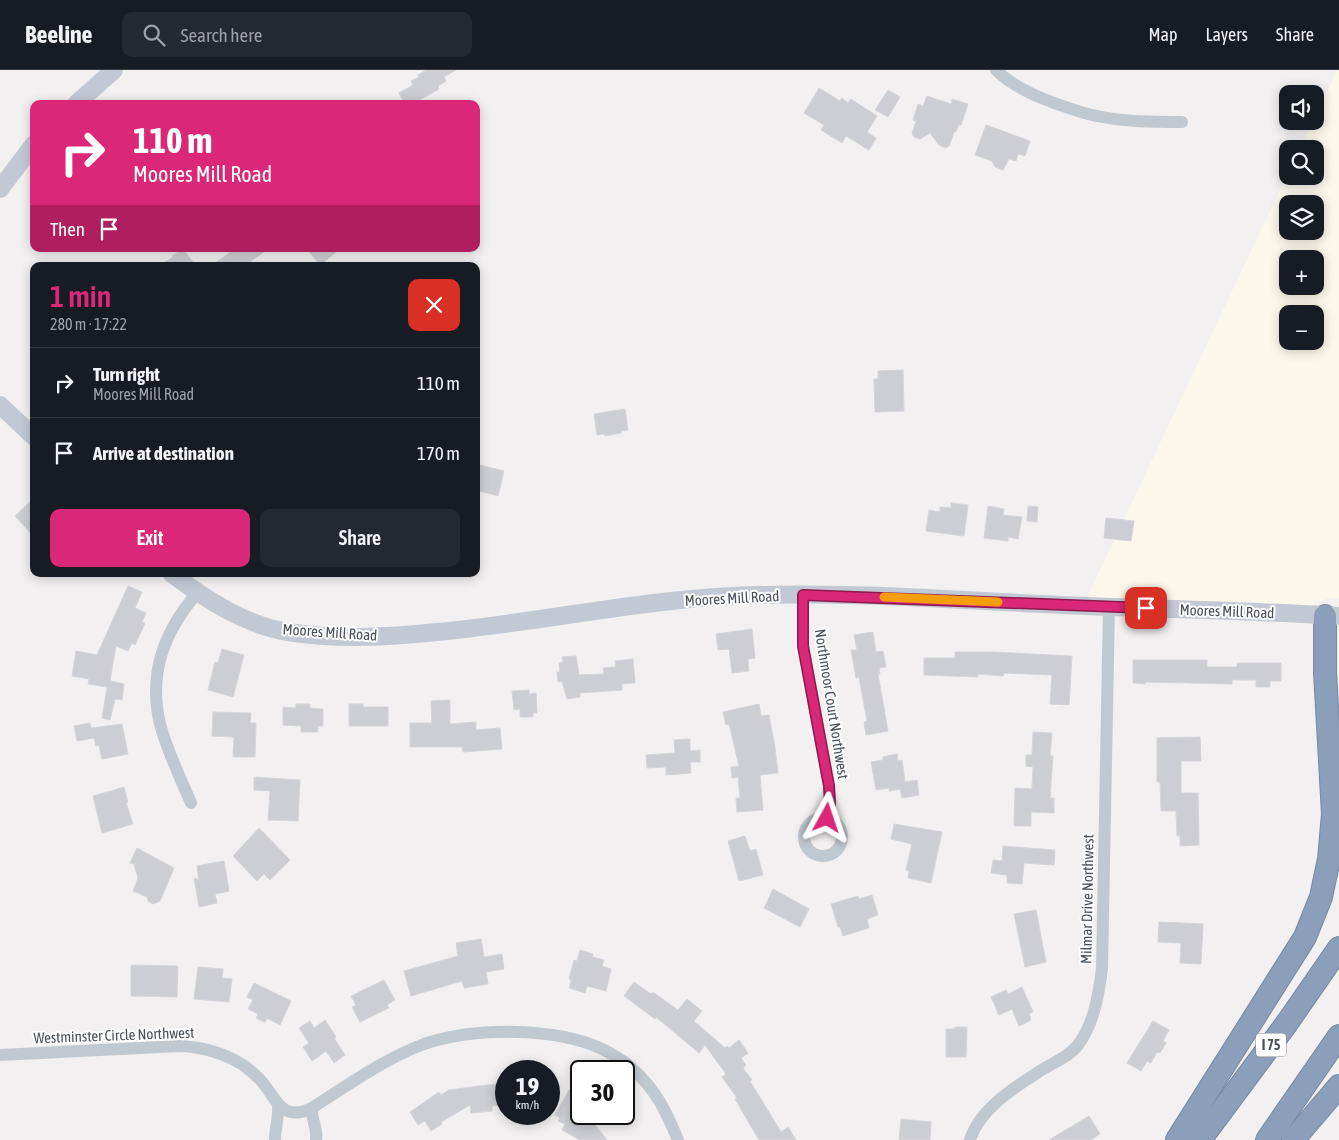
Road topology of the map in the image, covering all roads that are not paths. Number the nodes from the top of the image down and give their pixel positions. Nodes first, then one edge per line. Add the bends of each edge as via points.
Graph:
1 (114, 70) edge
2 (996, 70) edge
3 (80, 100) edge
4 (1182, 122) dead end
5 (30, 149) edge
6 (0, 189) edge
7 (0, 405) edge
8 (30, 433) edge
9 (176, 577) edge
10 (198, 593) junction
11 (803, 595) junction
12 (1109, 607) junction
13 (1334, 620) edge
14 (1338, 670) edge
15 (191, 803) dead end
16 (827, 818) dead end
17 (1339, 948) edge
18 (1339, 1036) edge
19 (0, 1055) edge
20 (1339, 1086) edge
21 (278, 1105) junction
22 (312, 1108) junction
23 (971, 1137) edge
24 (275, 1140) edge
25 (316, 1140) edge
26 (678, 1140) edge
27 (1177, 1140) edge
28 (1200, 1140) edge
29 (1268, 1140) edge
30 (1293, 1140) edge

1 - 3 street
2 - 4 street via 1019,87 1079,112 1133,121
5 - 6 street
7 - 8 street
9 - 10 street, Moores Mill Road
10 - 11 street, Moores Mill Road via 233,613 271,628 306,634 369,636 470,629 700,598
10 - 15 street via 169,632 157,678 160,725
11 - 12 street, Moores Mill Road
11 - 16 street, Northmoor Court Northwest via 803,646 829,786
12 - 13 street, Moores Mill Road via 1244,611
12 - 23 street, Milmar Drive Northwest via 1102,968 1092,1018 1074,1048 993,1105 976,1124
13 - 14 highway
13 - 27 highway via 1325,672 1333,814 1321,897 1305,937
17 - 28 highway, I 75 via 1288,1023
18 - 29 highway
19 - 21 street, Westminster Circle Northwest via 198,1047 222,1054 245,1066 263,1083
20 - 30 highway
21 - 22 street via 295,1112
21 - 24 street
22 - 25 street
22 - 26 street via 396,1056 425,1044 455,1036 494,1032 548,1034 575,1038 604,1050 635,1072 661,1103

